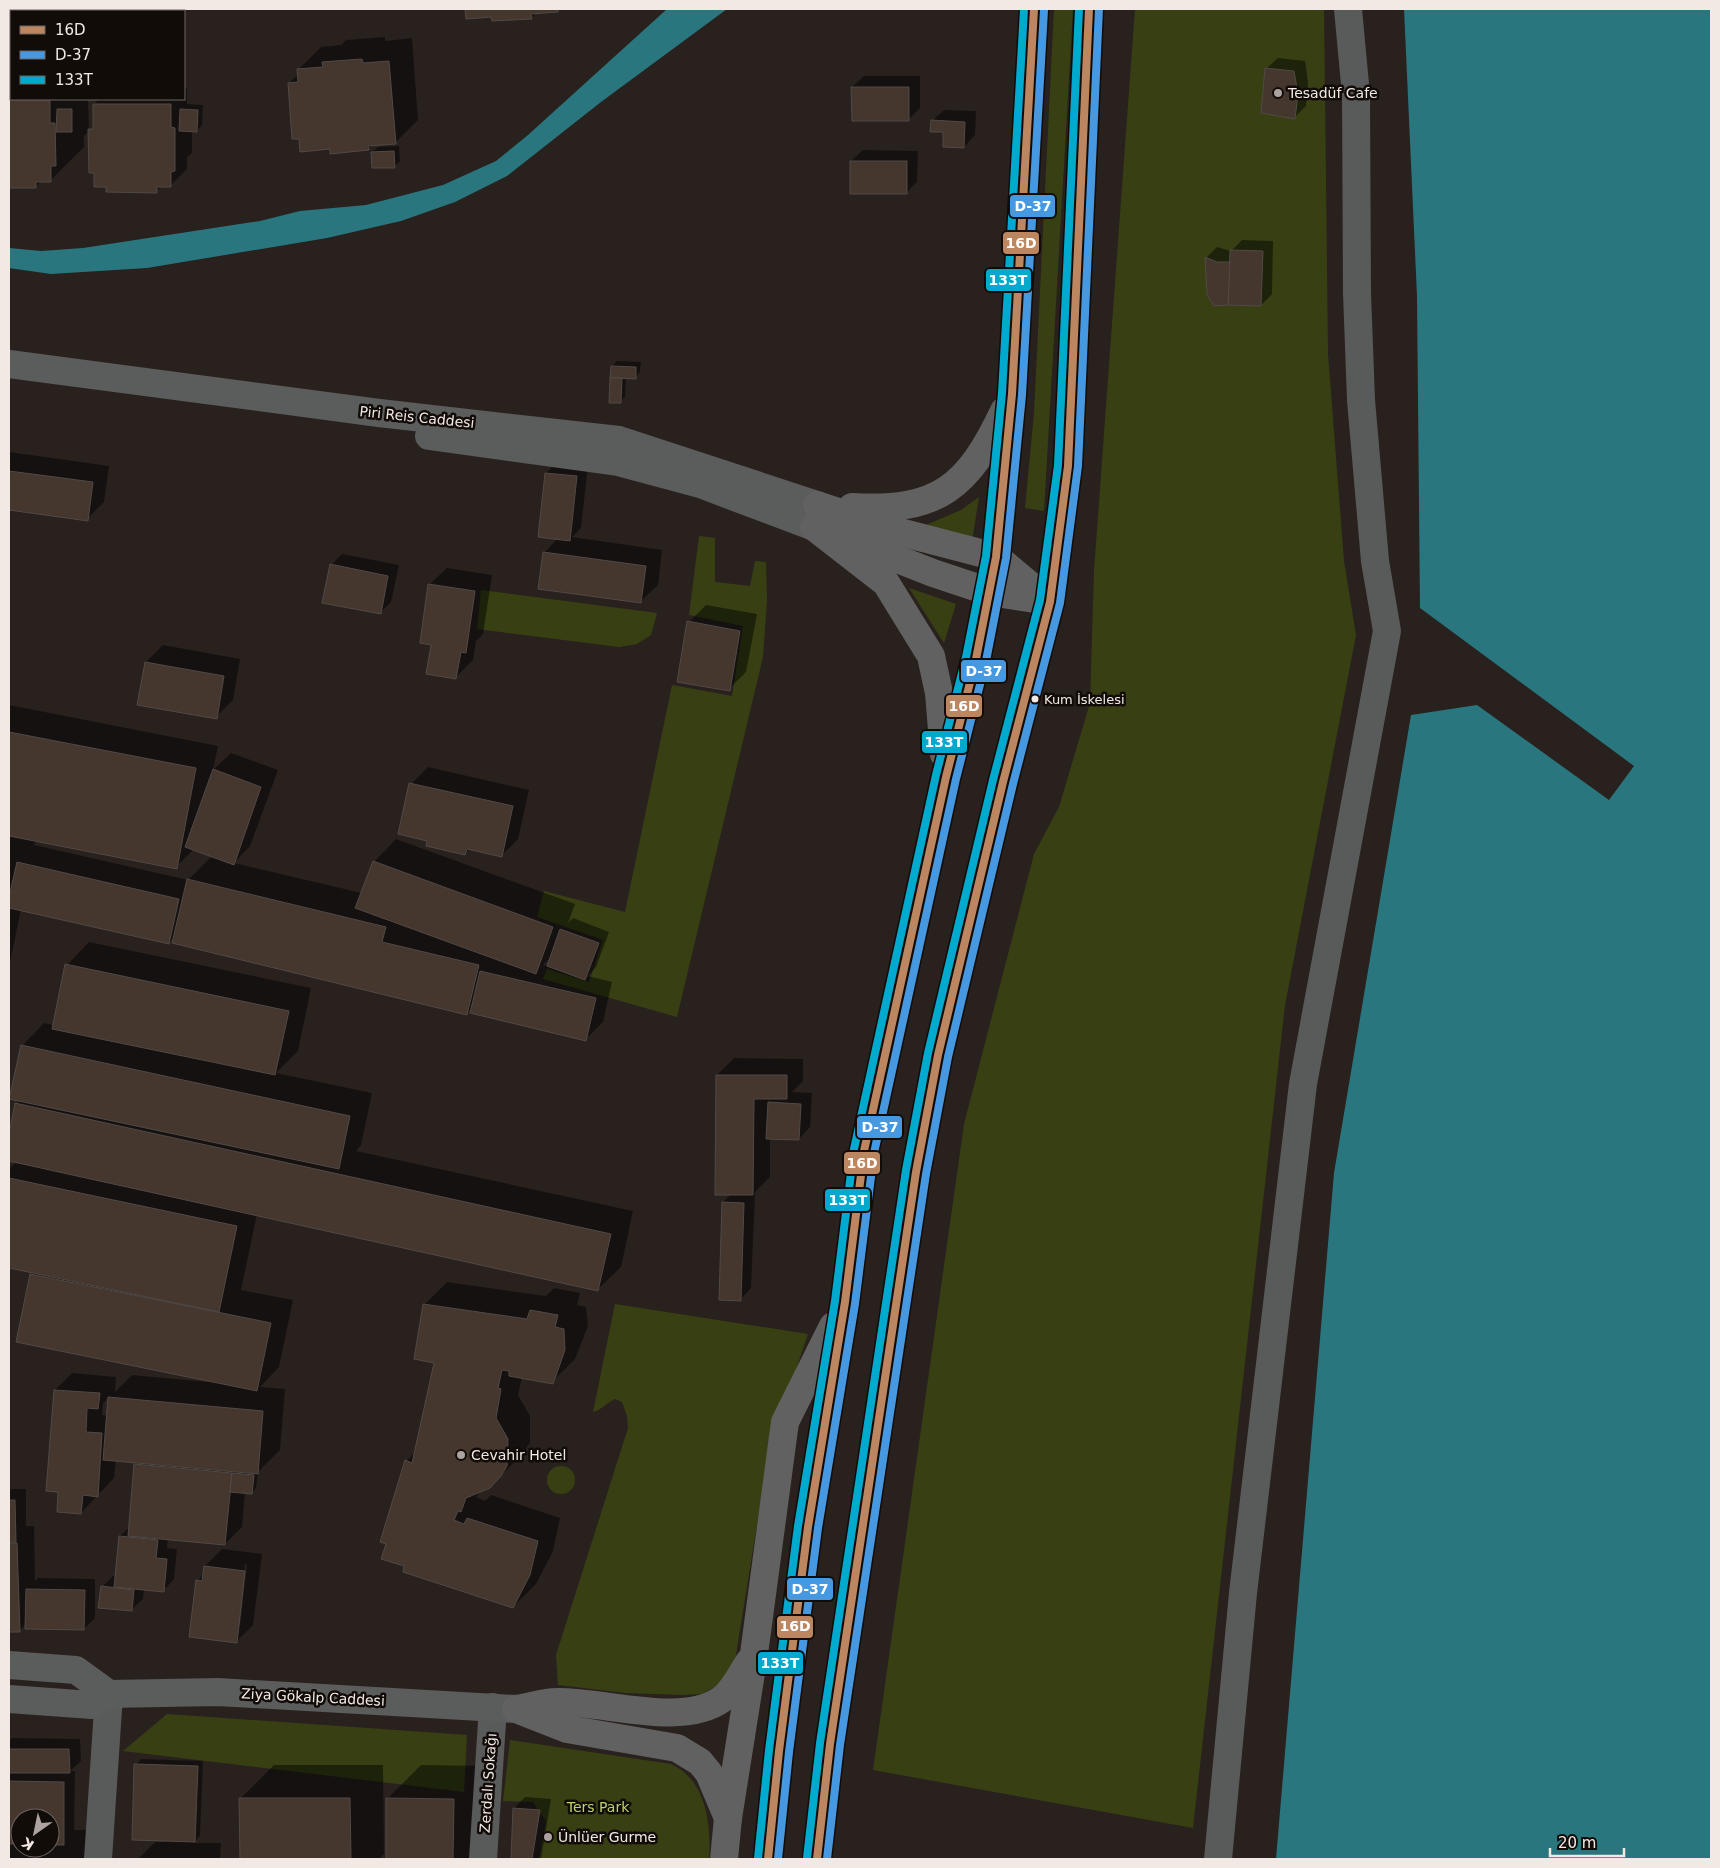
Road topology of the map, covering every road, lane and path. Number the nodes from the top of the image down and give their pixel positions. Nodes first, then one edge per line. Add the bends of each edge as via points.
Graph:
1 (1034, 9) edge
2 (1089, 9) edge
3 (1348, 9) edge
4 (9, 364) edge
5 (9, 378) edge
6 (1012, 394) junction
7 (816, 516) junction
8 (996, 556) junction
9 (990, 592) junction
10 (1050, 602) junction
11 (946, 777) junction
12 (845, 1302) junction
13 (754, 1654) junction
14 (9, 1665) edge
15 (109, 1694) junction
16 (9, 1699) edge
17 (504, 1708) junction
18 (728, 1818) junction
19 (98, 1859) edge
20 (483, 1859) edge
21 (724, 1859) edge
22 (768, 1859) edge
23 (818, 1859) edge
24 (1218, 1859) edge

1 - 6 highway
2 - 10 highway via 1068,466
3 - 24 street via 1356,95 1361,400 1375,561 1387,631 1303,1084 1243,1593
4 - 7 main road, Piri Reis Caddesi via 379,413 619,440
5 - 7 main road, Piri Reis Caddesi via 618,462
6 - 7 highway via 988,444 953,487 920,503
6 - 8 highway
7 - 8 highway via 896,531
7 - 9 highway via 933,573
7 - 11 highway via 886,583 931,656 939,693
8 - 9 highway
8 - 10 highway
9 - 10 highway
9 - 11 highway
10 - 23 highway via 940,1045 916,1172 830,1744
11 - 12 highway via 864,1151
12 - 13 highway via 785,1422
12 - 22 highway via 808,1527
13 - 17 highway via 733,1688 707,1708 681,1713 556,1702
13 - 18 highway
14 - 15 main road via 76,1670
15 - 16 main road, Ziya Gökalp Caddesi via 92,1706
15 - 17 main road, Ziya Gökalp Caddesi via 218,1692
15 - 19 street
17 - 18 highway via 567,1729 677,1748 700,1762 709,1773
17 - 20 street, Zerdalı Sokağı
18 - 21 highway

